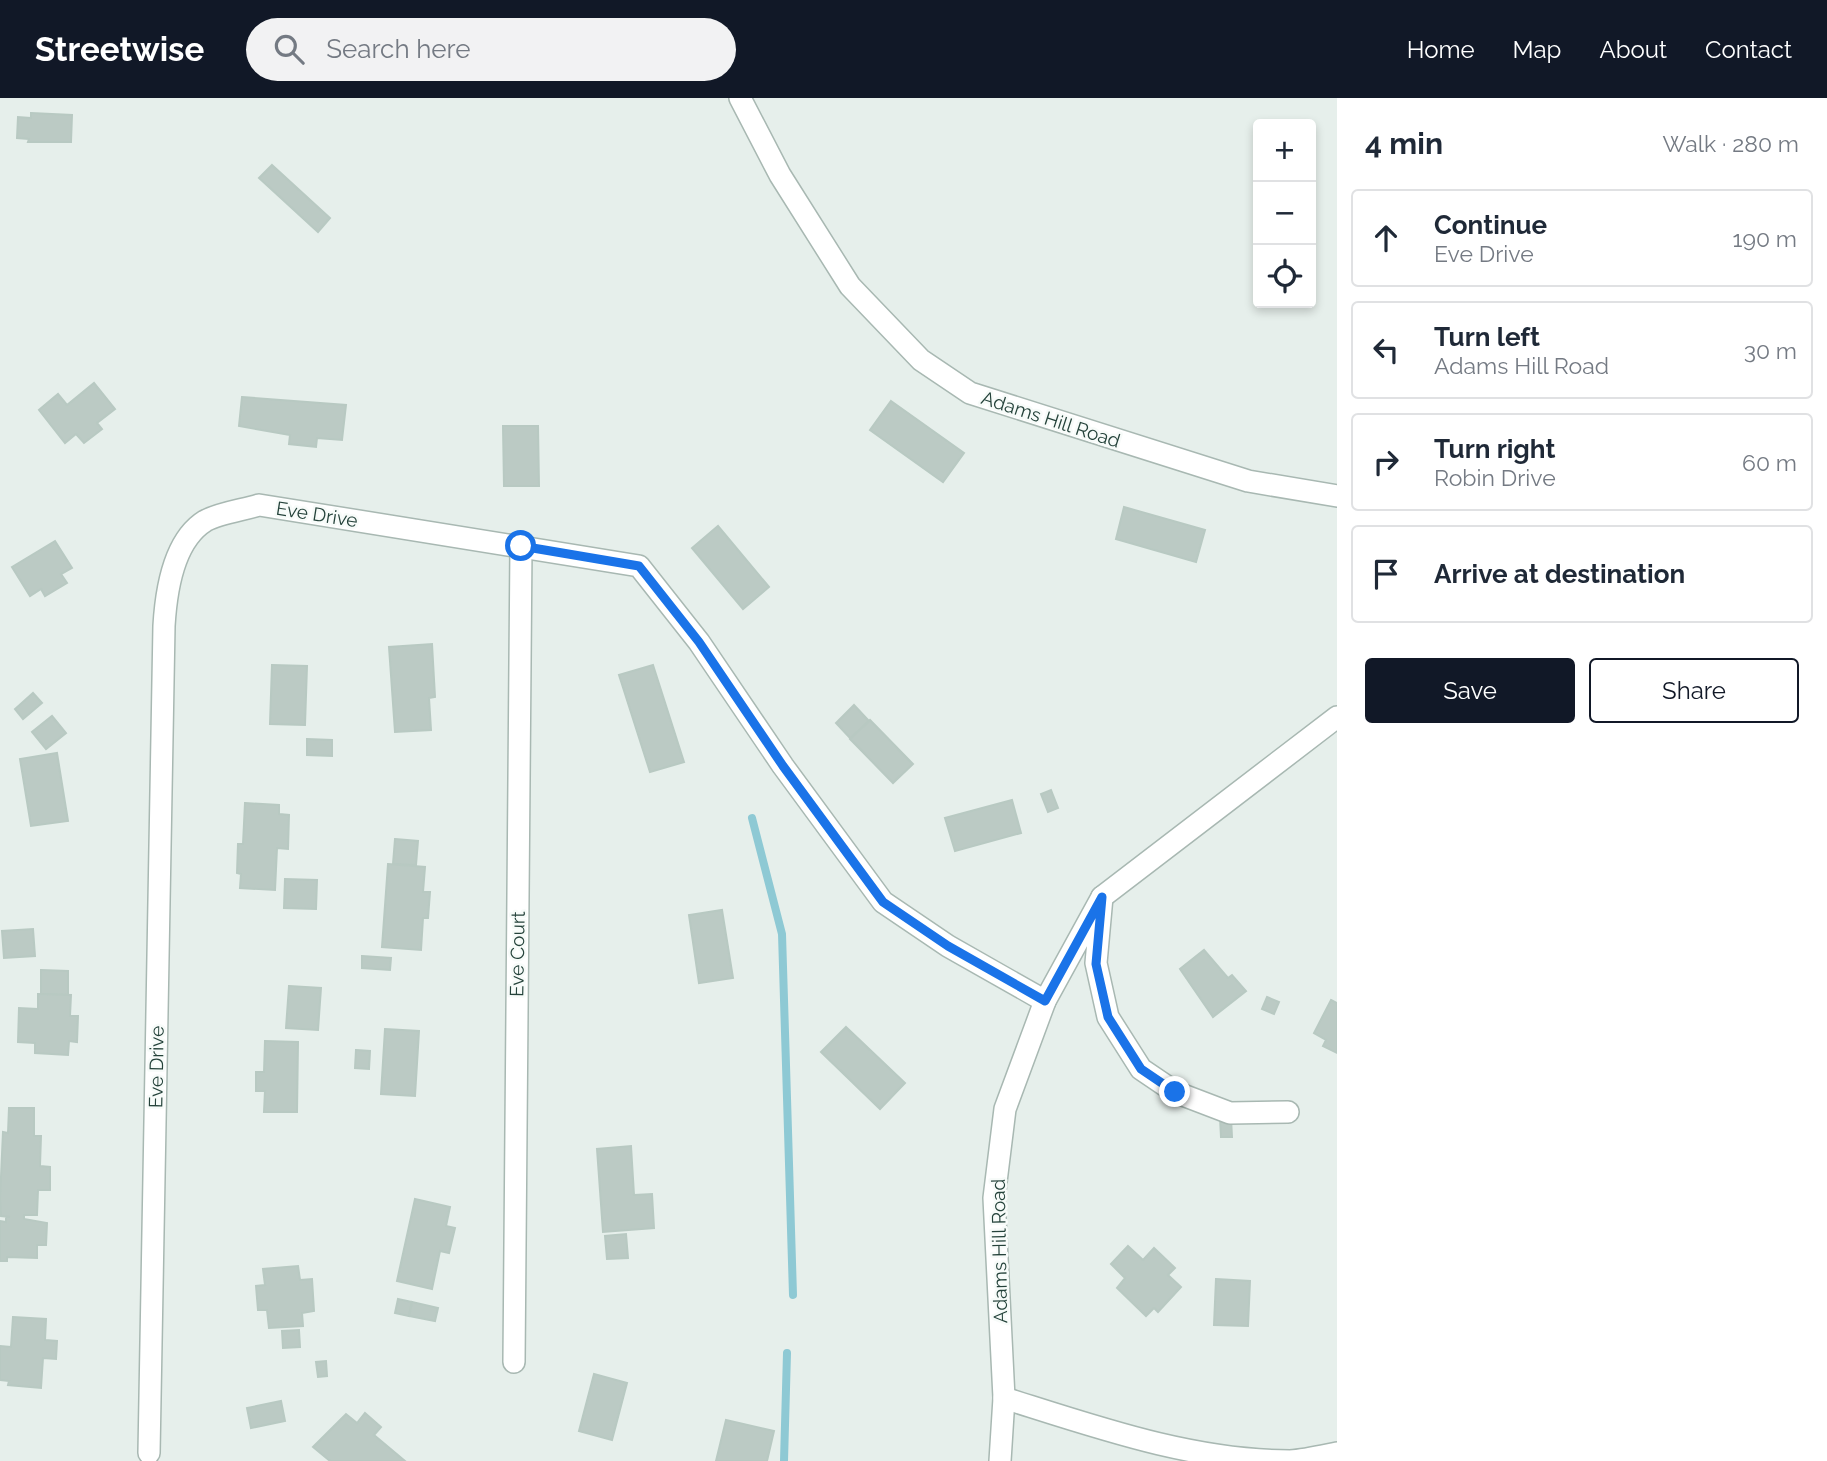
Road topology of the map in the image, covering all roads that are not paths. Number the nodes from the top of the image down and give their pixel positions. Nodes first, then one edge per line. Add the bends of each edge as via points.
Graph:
1 (740, 98) edge
2 (1337, 496) edge
3 (521, 546) junction
4 (1337, 717) edge
5 (1102, 897) junction
6 (1045, 1001) junction
7 (1288, 1112) dead end
8 (514, 1362) dead end
9 (1004, 1398) junction
10 (149, 1453) dead end
11 (1337, 1453) edge
12 (1250, 1460) edge
13 (1000, 1461) edge

1 - 2 street, Adams Hill Road via 780,175 850,286 921,360 970,393 1248,481
3 - 6 street, Eve Drive via 639,566 699,642 883,902 948,946
3 - 8 street, Eve Court
3 - 10 street, Eve Drive via 259,505 205,521 184,546 167,584
4 - 5 street, Adams Hill Road
5 - 6 street, Adams Hill Road
5 - 7 street via 1096,964 1108,1017 1141,1069 1175,1092 1230,1113
6 - 9 street, Adams Hill Road via 1005,1109 994,1198
9 - 12 street via 1145,1442
9 - 13 street, Adams Hill Road
11 - 12 street via 1292,1461

